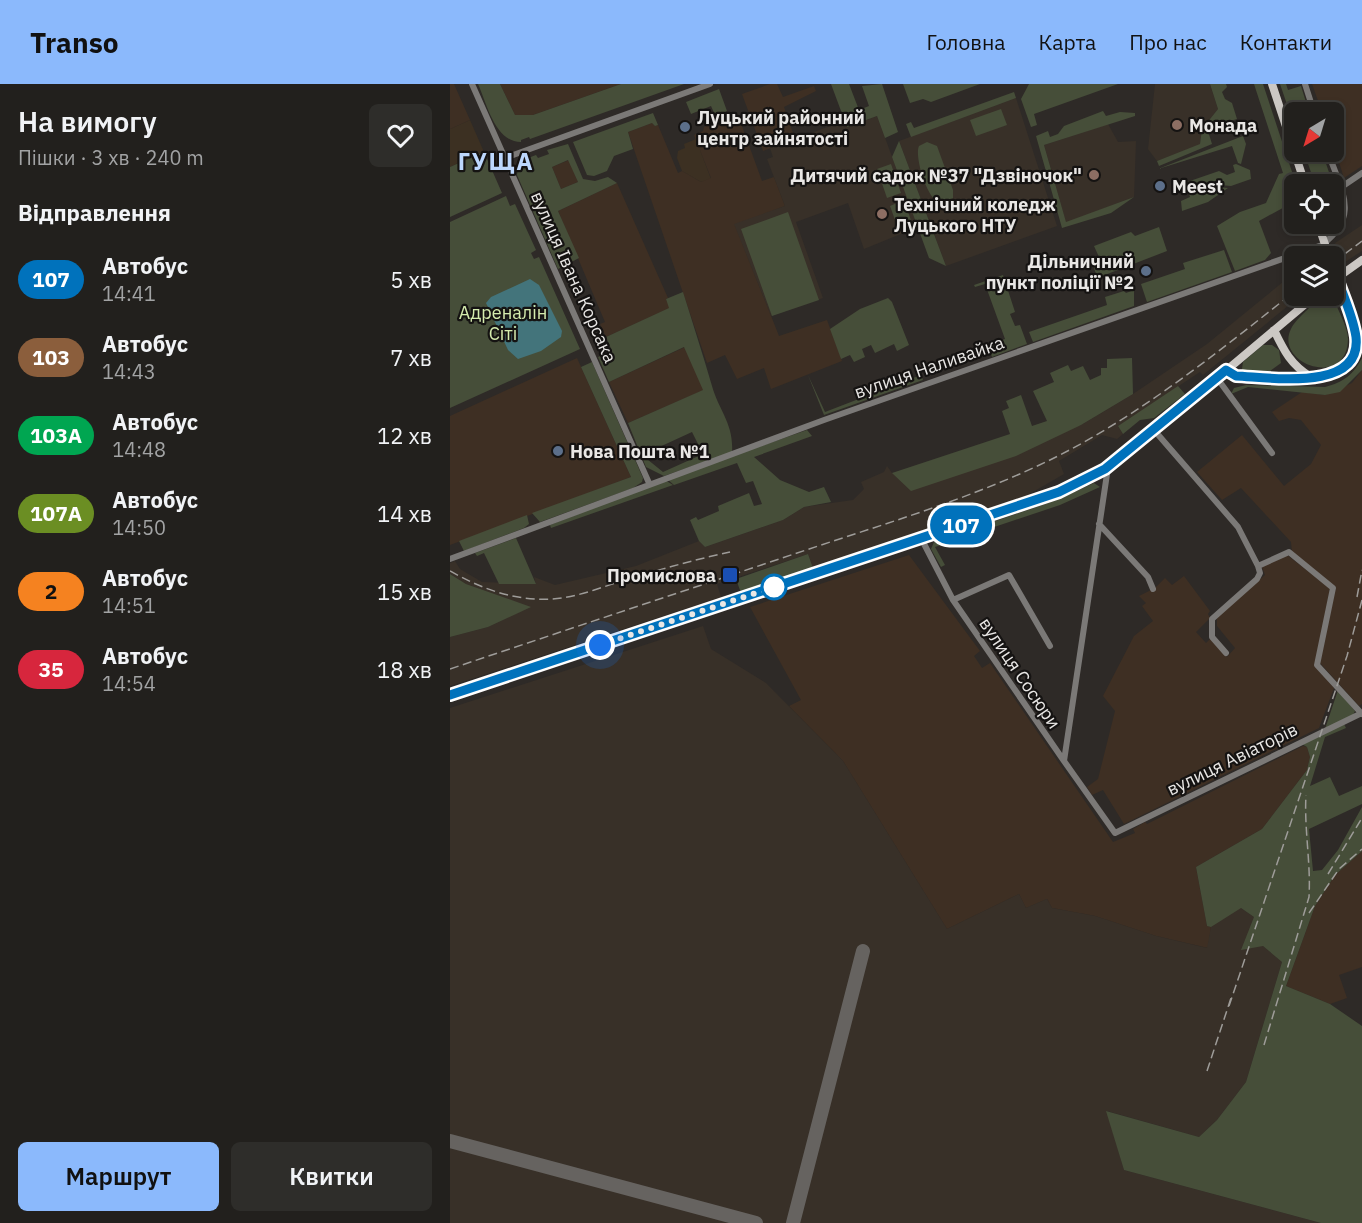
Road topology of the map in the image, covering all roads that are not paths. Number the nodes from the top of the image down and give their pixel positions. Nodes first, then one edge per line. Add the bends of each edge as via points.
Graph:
1 (472, 84) edge
2 (710, 84) edge
3 (1272, 84) edge
4 (1305, 84) edge
5 (1311, 102) edge
6 (505, 158) junction
7 (1362, 173) edge
8 (1301, 174) edge
9 (1344, 185) edge
10 (1344, 201) edge
11 (1344, 219) edge
12 (1336, 234) edge
13 (1362, 260) edge
14 (1344, 273) edge
15 (1344, 301) edge
16 (1303, 306) edge
17 (1274, 330) junction
18 (1226, 370) junction
19 (1216, 378) junction
20 (1312, 378) junction
21 (1154, 430) junction
22 (1272, 453) dead end
23 (1105, 469) junction
24 (649, 483) junction
25 (1099, 524) junction
26 (921, 538) junction
27 (450, 560) edge
28 (1258, 566) junction
29 (1153, 589) dead end
30 (953, 600) junction
31 (1050, 646) dead end
32 (1226, 653) dead end
33 (450, 695) edge
34 (1362, 713) edge
35 (1064, 761) junction
36 (1115, 833) joint

1 - 6 street, вулиця Івана Корсака
2 - 6 street
3 - 8 main road
4 - 5 street
6 - 24 street, вулиця Івана Корсака
7 - 9 street
10 - 11 street, вулиця Наливайка
12 - 24 street, вулиця Наливайка via 1322,245
13 - 14 main road
15 - 20 main road, bridge via 1356,336 1356,349 1334,375
16 - 17 main road
17 - 18 main road
17 - 20 main road via 1288,358
18 - 19 main road
18 - 20 main road via 1236,376
19 - 21 main road
19 - 22 street
21 - 23 main road
21 - 28 street via 1238,527
23 - 25 street
23 - 26 main road via 1059,492
24 - 27 street, вулиця Наливайка
25 - 29 street via 1148,577
25 - 35 street
26 - 30 street, вулиця Сосюри
26 - 33 main road
28 - 32 street via 1257,579 1212,618 1212,637
28 - 34 street via 1288,552 1333,588 1317,665
30 - 31 street via 1008,575
30 - 35 street, вулиця Сосюри
34 - 36 street, вулиця Авіаторів
35 - 36 street, вулиця Сосюри

